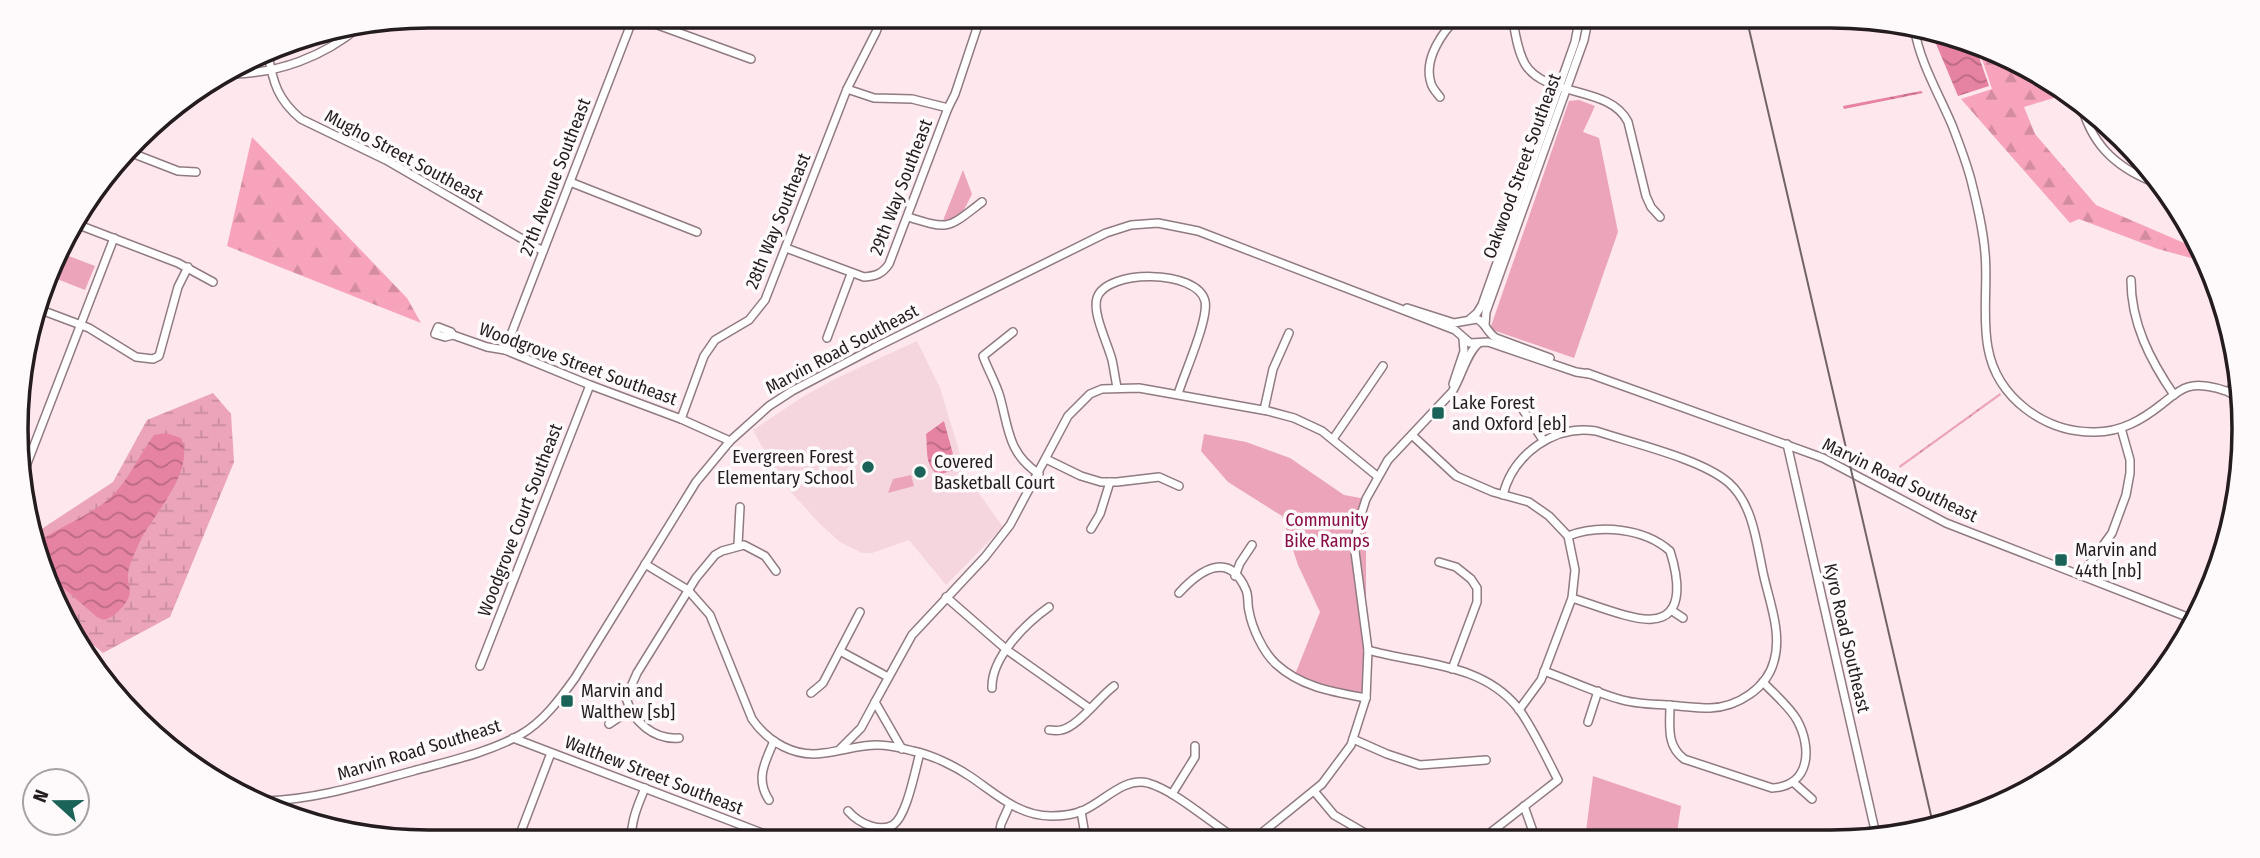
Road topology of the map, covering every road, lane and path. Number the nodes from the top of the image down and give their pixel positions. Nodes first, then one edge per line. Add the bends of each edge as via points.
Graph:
1 (629, 28) edge
2 (667, 28) edge
3 (877, 28) edge
4 (977, 28) edge
5 (1448, 28) edge
6 (1515, 28) edge
7 (1578, 28) edge
8 (1586, 28) edge
9 (344, 38) edge
10 (1916, 38) edge
11 (751, 59) dead end
12 (269, 62) edge
13 (271, 70) junction
14 (245, 73) edge
15 (1563, 87) junction
16 (847, 89) junction
17 (1440, 97) dead end
18 (948, 108) junction
19 (2087, 121) edge
20 (137, 155) edge
21 (195, 172) dead end
22 (2143, 178) edge
23 (570, 182) junction
24 (982, 202) dead end
25 (908, 217) junction
26 (1660, 217) dead end
27 (83, 226) edge
28 (697, 232) dead end
29 (114, 238) junction
30 (786, 248) junction
31 (543, 251) junction
32 (188, 267) junction
33 (851, 274) junction
34 (2131, 280) dead end
35 (213, 282) dead end
36 (1365, 295) junction
37 (46, 312) edge
38 (1468, 320) junction
39 (80, 325) junction
40 (1486, 327) junction
41 (1013, 332) dead end
42 (1289, 333) dead end
43 (453, 335) dead end
44 (1463, 336) junction
45 (827, 338) dead end
46 (1480, 343) junction
47 (505, 350) junction
48 (1383, 366) dead end
49 (1589, 374) junction
50 (590, 385) junction
51 (1117, 387) junction
52 (2230, 393) edge
53 (1178, 394) junction
54 (2174, 395) junction
55 (1447, 397) junction
56 (1517, 401) dead end
57 (1264, 410) junction
58 (681, 419) junction
59 (2121, 428) junction
60 (1412, 435) junction
61 (1333, 439) junction
62 (1543, 440) junction
63 (730, 441) junction
64 (1787, 444) junction
65 (29, 458) edge
66 (1046, 459) junction
67 (1039, 474) junction
68 (1377, 476) junction
69 (1110, 482) junction
70 (1179, 486) dead end
71 (1503, 495) junction
72 (740, 507) dead end
73 (1091, 529) dead end
74 (1568, 536) junction
75 (738, 545) junction
76 (1252, 545) dead end
77 (1439, 562) dead end
78 (645, 564) junction
79 (776, 570) dead end
80 (1235, 576) junction
81 (2081, 576) junction
82 (688, 590) junction
83 (1179, 593) dead end
84 (946, 597) junction
85 (1572, 598) junction
86 (1049, 607) dead end
87 (1671, 610) junction
88 (860, 612) dead end
89 (2185, 616) edge
90 (1683, 618) dead end
91 (1007, 650) junction
92 (1368, 650) junction
93 (840, 651) junction
94 (480, 666) dead end
95 (1452, 668) junction
96 (1544, 671) junction
97 (888, 677) junction
98 (1763, 682) junction
99 (1114, 687) dead end
100 (992, 688) dead end
101 (1598, 691) junction
102 (811, 693) dead end
103 (1366, 698) junction
104 (875, 702) junction
105 (1670, 705) junction
106 (1089, 708) junction
107 (631, 710) junction
108 (1519, 710) junction
109 (1588, 722) dead end
110 (609, 724) dead end
111 (1049, 730) dead end
112 (513, 738) junction
113 (679, 738) dead end
114 (1353, 739) junction
115 (774, 741) junction
116 (1195, 746) dead end
117 (840, 749) junction
118 (902, 749) junction
119 (551, 753) junction
120 (920, 753) junction
121 (1486, 760) dead end
122 (1793, 782) junction
123 (645, 788) junction
124 (1314, 791) junction
125 (1172, 794) junction
126 (1812, 799) dead end
127 (278, 800) edge
128 (769, 800) dead end
129 (1010, 804) junction
130 (1524, 806) junction
131 (848, 811) dead end
132 (1081, 811) junction
133 (1874, 828) edge
134 (522, 830) edge
135 (631, 830) edge
136 (754, 830) edge
137 (1000, 830) edge
138 (1084, 830) edge
139 (1224, 830) edge
140 (1265, 830) edge
141 (1360, 830) edge
142 (1494, 830) edge
143 (1533, 830) edge

1 - 23 street, 27th Avenue Southeast
2 - 11 street
3 - 16 street, 28th Way Southeast
4 - 18 street, 29th Way Southeast
5 - 17 street via 1429,71
6 - 15 street via 1525,65 1536,77
7 - 15 street, Oakwood Street Southeast
8 - 15 street, Oakwood Street Southeast
9 - 13 street via 323,52
10 - 59 street via 1962,151 1979,212 1988,346 2000,380 2021,405 2046,422 2081,432
12 - 13 street, Mugho Street Southeast
13 - 14 street
13 - 31 street, Mugho Street Southeast via 281,98 301,119 386,160
15 - 26 street via 1623,113 1646,196
15 - 38 street, Oakwood Street Southeast via 1482,305
15 - 40 street, Oakwood Street Southeast via 1486,312
16 - 18 street via 874,98 912,99
16 - 30 street, 28th Way Southeast
18 - 25 street, 29th Way Southeast
19 - 22 street via 2107,153
20 - 21 street via 178,171
23 - 28 street
23 - 31 street, 27th Avenue Southeast
24 - 25 street via 944,227
25 - 33 street, 29th Way Southeast via 884,272 863,277
27 - 29 street
29 - 32 street
29 - 39 street
30 - 33 street, 29th Way Southeast
30 - 58 street, 28th Way Southeast via 758,310 715,340 704,356
31 - 47 street, 27th Avenue Southeast
32 - 35 street
32 - 39 street via 156,358 129,354
33 - 45 street
34 - 54 street via 2140,332
36 - 38 street, Marvin Road Southeast via 1447,322
36 - 44 street, Marvin Road Southeast
36 - 63 street, Marvin Road Southeast via 1185,227 1157,223 1118,229 792,391
37 - 39 street
38 - 40 street via 1477,319
38 - 44 street via 1462,327
39 - 65 street
40 - 46 street
40 - 49 street, Marvin Road Southeast via 1498,339
41 - 67 street via 983,356 1014,448
42 - 57 street via 1273,369
43 - 47 street, Woodgrove Street Southeast
44 - 46 street via 1470,343
44 - 55 street via 1464,351
46 - 49 street, Marvin Road Southeast
46 - 55 street via 1472,349
47 - 50 street, Woodgrove Street Southeast
48 - 61 street
49 - 64 street, Marvin Road Southeast
50 - 58 street, Woodgrove Street Southeast
50 - 94 street, Woodgrove Court Southeast
51 - 53 street
51 - 53 street via 1096,308 1098,295 1117,280 1174,278 1198,289 1205,300 1202,326
51 - 66 street via 1102,389 1081,401
52 - 54 street via 2189,386
53 - 57 street
54 - 59 street
55 - 60 street
56 - 62 street
57 - 61 street via 1294,418
58 - 63 street, Woodgrove Street Southeast
59 - 81 street via 2130,460 2126,495 2112,533
60 - 68 street
60 - 71 street via 1456,476
61 - 68 street
62 - 71 street via 1516,468
62 - 98 street via 1570,430 1596,431 1703,467 1734,487 1750,519 1775,624 1774,661
63 - 78 street, Marvin Road Southeast via 696,482
64 - 81 street, Marvin Road Southeast via 1849,470 1953,526
64 - 133 street, Kyro Road Southeast
66 - 67 street
66 - 69 street via 1081,476
67 - 84 street via 1000,538
68 - 92 street via 1354,544
69 - 70 street via 1159,477
69 - 73 street
71 - 74 street via 1529,502
72 - 75 street
74 - 85 street via 1575,570
74 - 87 street via 1584,530 1620,530 1670,551 1678,589
75 - 79 street via 765,556
75 - 82 street via 715,555
76 - 80 street
77 - 95 street via 1456,568 1477,588 1477,602
78 - 82 street
78 - 112 street, Marvin Road Southeast via 567,689 541,719
80 - 83 street via 1222,566 1199,573
80 - 103 street via 1247,593 1254,628 1274,663 1304,683
81 - 89 street, Marvin Road Southeast
82 - 107 street via 631,684 626,698
82 - 115 street via 714,623 752,719
84 - 91 street
84 - 97 street via 912,635
85 - 87 street via 1642,619 1660,618
85 - 96 street
86 - 91 street via 1032,618
87 - 90 street
88 - 93 street
91 - 100 street via 994,670
91 - 106 street
92 - 95 street
92 - 103 street
93 - 97 street
93 - 102 street via 823,683
95 - 108 street via 1490,682
96 - 101 street
96 - 108 street
97 - 104 street
98 - 105 street via 1749,696 1719,707
98 - 122 street via 1792,712 1803,737 1806,757
99 - 106 street
101 - 105 street via 1621,700
101 - 109 street
103 - 114 street
104 - 117 street via 861,728
104 - 118 street
105 - 122 street via 1670,740 1684,759 1772,788
106 - 111 street via 1073,724
107 - 110 street
107 - 113 street via 658,736
108 - 130 street via 1558,780
112 - 119 street, Walthew Street Southeast
112 - 127 street, Marvin Road Southeast via 352,788
114 - 121 street via 1420,765
114 - 124 street
115 - 117 street via 814,754
115 - 128 street via 760,777
116 - 125 street via 1195,757
117 - 118 street via 877,745
118 - 120 street
119 - 123 street, Walthew Street Southeast
119 - 134 street
120 - 129 street via 969,776
120 - 131 street via 896,823 875,828
122 - 126 street
123 - 135 street
123 - 136 street, Walthew Street Southeast
124 - 140 street
124 - 141 street via 1334,815
125 - 132 street via 1137,782
125 - 139 street
129 - 132 street via 1040,816
129 - 137 street
130 - 142 street
130 - 143 street
132 - 138 street

